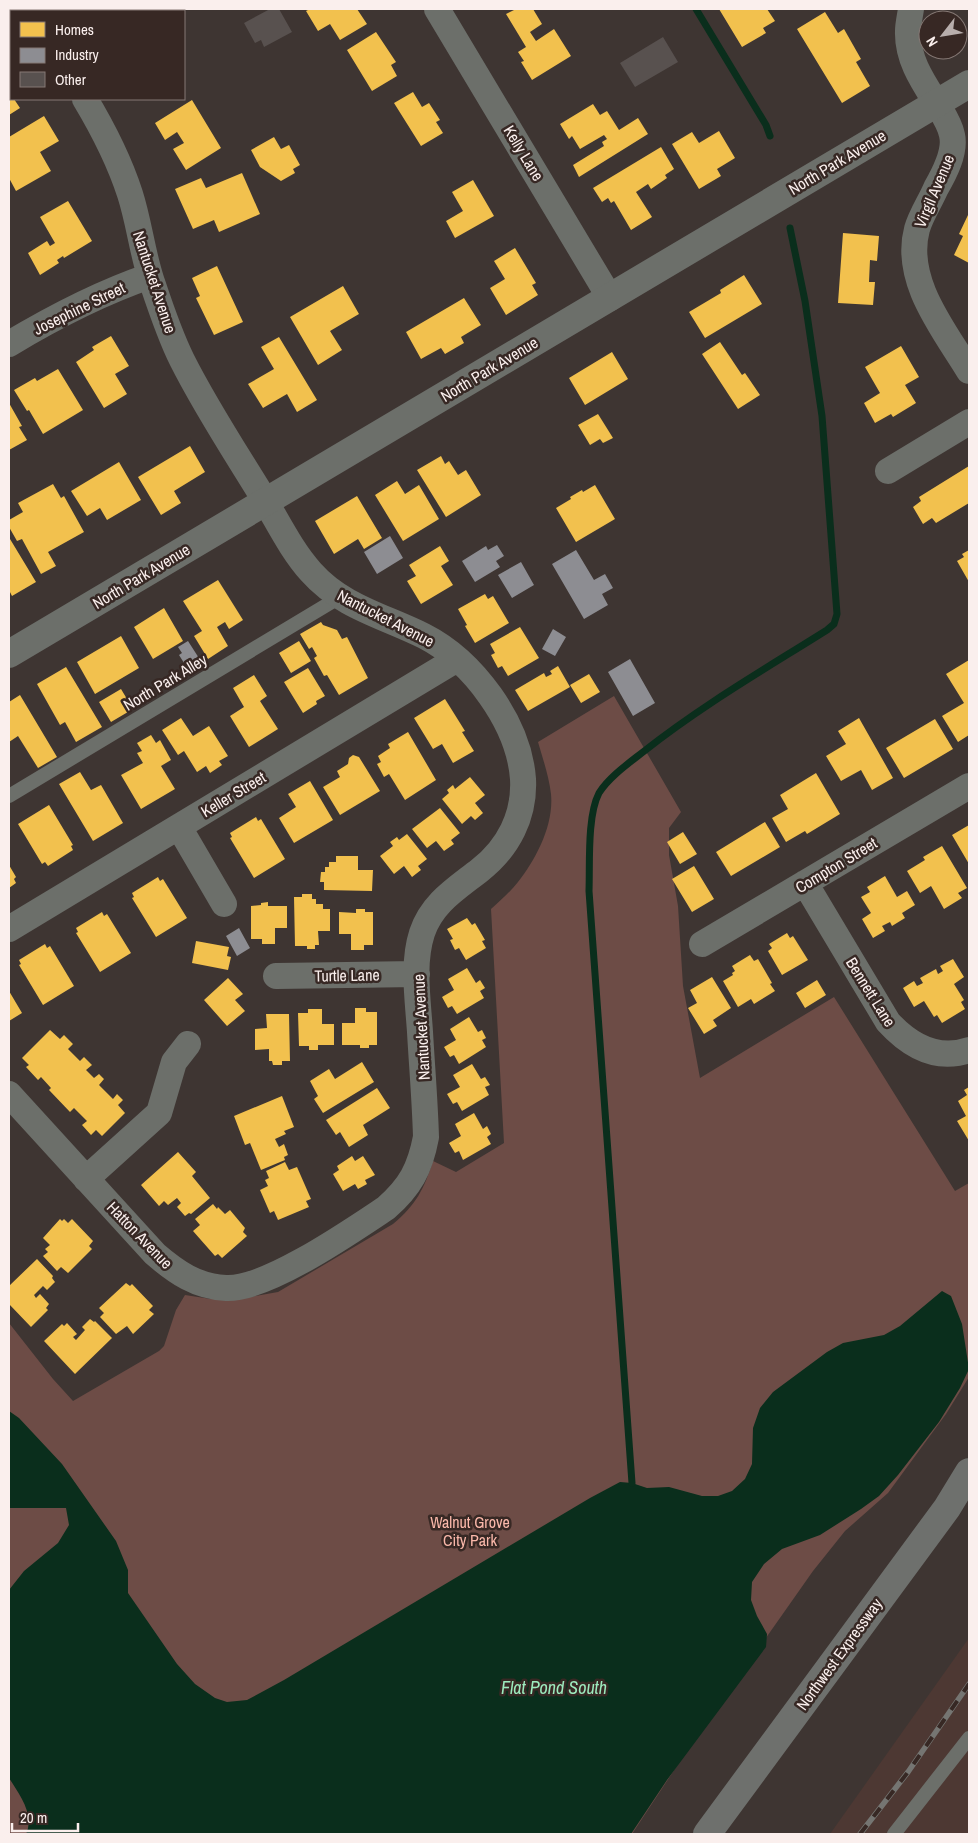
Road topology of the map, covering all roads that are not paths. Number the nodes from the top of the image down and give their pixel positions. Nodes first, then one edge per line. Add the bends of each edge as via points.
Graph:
1 (437, 9) edge
2 (911, 9) edge
3 (969, 84) edge
4 (86, 100) edge
5 (936, 103) junction
6 (150, 276) junction
7 (610, 298) junction
8 (9, 344) edge
9 (969, 371) edge
10 (969, 422) edge
11 (888, 472) dead end
12 (266, 502) junction
13 (340, 597) junction
14 (9, 654) edge
15 (458, 659) junction
16 (969, 786) edge
17 (9, 796) edge
18 (179, 828) junction
19 (805, 883) junction
20 (224, 904) dead end
21 (9, 929) edge
22 (702, 944) dead end
23 (417, 974) junction
24 (276, 976) dead end
25 (188, 1044) dead end
26 (969, 1050) edge
27 (9, 1094) edge
28 (86, 1179) junction
29 (332, 1242) joint
30 (969, 1472) edge
31 (969, 1738) edge
32 (706, 1834) edge
33 (894, 1834) edge

1 - 7 street, Kelly Lane
2 - 5 street, Virgil Avenue via 908,32 911,54
3 - 5 street, North Park Avenue
4 - 6 street, Nantucket Avenue via 106,134 131,196
5 - 7 street, North Park Avenue
5 - 9 street, Virgil Avenue via 949,125 952,146 943,176 919,221 915,253 917,270 928,303
6 - 8 street, Josephine Street via 103,294
6 - 12 street, Nantucket Avenue via 181,358
7 - 12 street, North Park Avenue
10 - 11 street
12 - 13 street, Nantucket Avenue via 308,569
12 - 14 street, North Park Avenue
13 - 15 street, Nantucket Avenue via 422,635
13 - 17 lane, North Park Alley
15 - 18 street, Keller Street
15 - 23 street, Nantucket Avenue via 478,680 509,726 523,778 521,806 515,828 505,846 443,898 432,912 422,931
16 - 19 street, Compton Street
18 - 20 street
18 - 21 street, Keller Street
19 - 22 street, Compton Street
19 - 26 street, Bennett Lane via 897,1032 932,1053 946,1055
23 - 24 street, Turtle Lane
23 - 29 street, Nantucket Avenue via 426,1137 422,1157 413,1178 400,1195 386,1208
25 - 28 street via 176,1058 159,1113
27 - 28 street, Hatton Avenue
28 - 29 street, Hatton Avenue via 155,1254 187,1278 206,1285 245,1286 281,1272
30 - 32 main road, Northwest Expressway via 947,1508
31 - 33 lane

